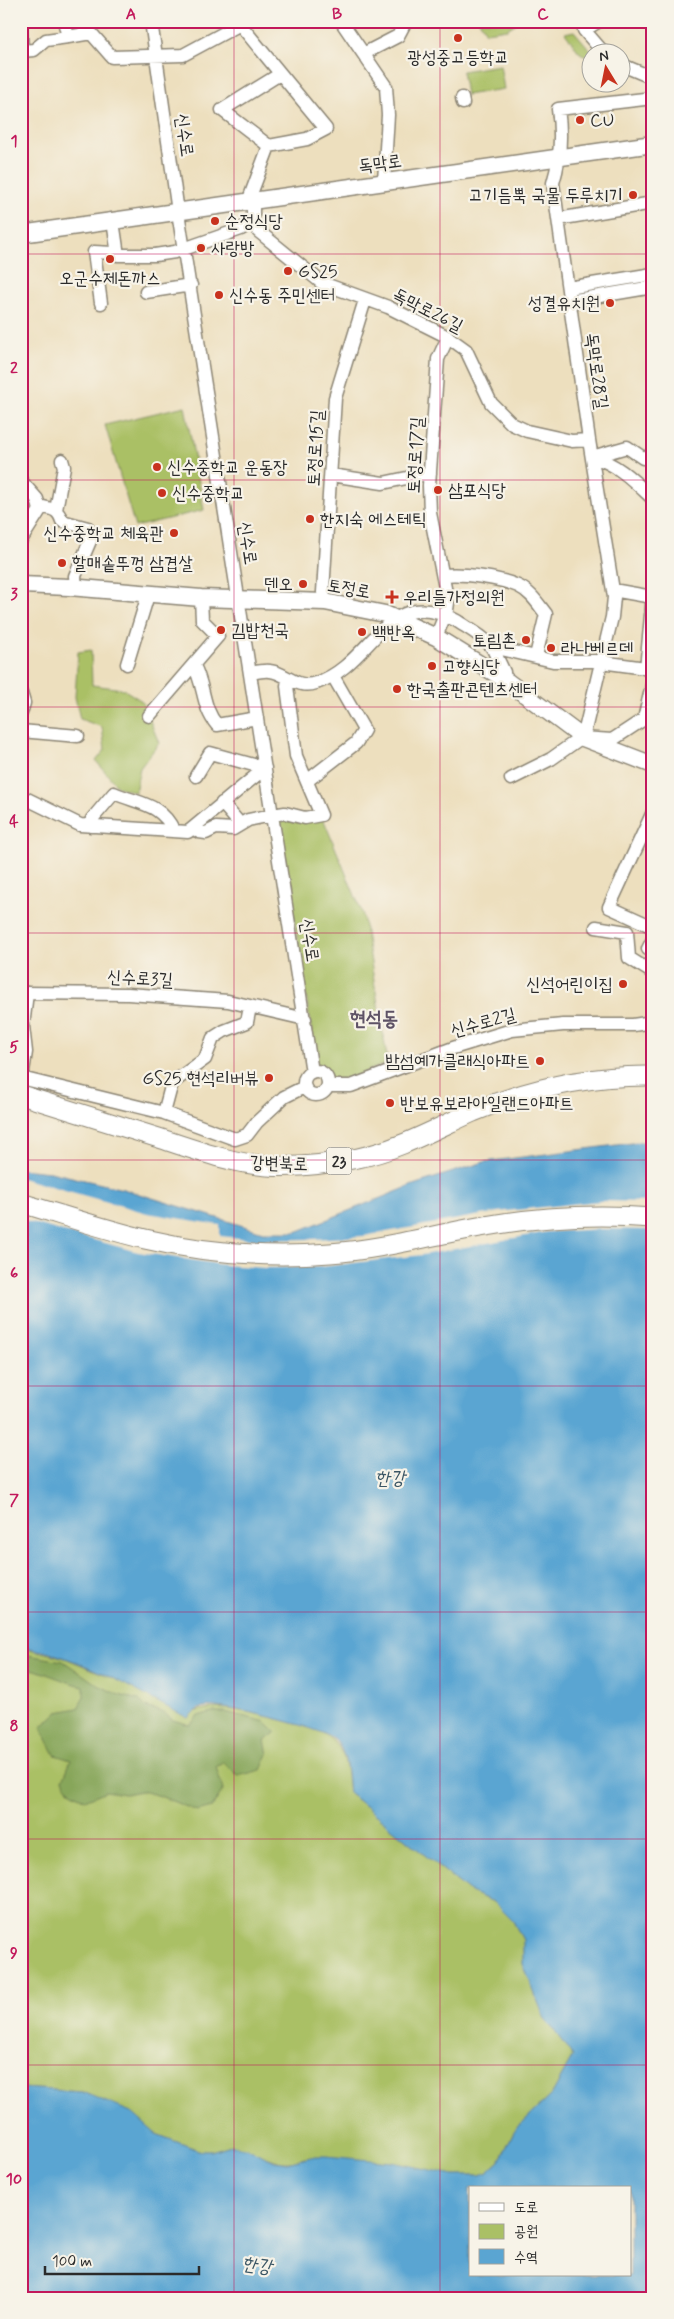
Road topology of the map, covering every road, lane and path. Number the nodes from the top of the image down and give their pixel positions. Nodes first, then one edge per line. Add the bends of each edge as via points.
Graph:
1 (64, 21) edge
2 (151, 21) edge
3 (341, 21) edge
4 (406, 21) edge
5 (599, 21) edge
6 (238, 22) edge
7 (21, 28) edge
8 (68, 37) junction
9 (594, 42) edge
10 (22, 51) edge
11 (365, 53) junction
12 (156, 56) junction
13 (632, 69) edge
14 (280, 74) junction
15 (653, 78) edge
16 (653, 98) edge
17 (653, 144) edge
18 (269, 146) junction
19 (560, 157) junction
20 (384, 182) junction
21 (250, 201) junction
22 (653, 203) edge
23 (178, 212) junction
24 (558, 219) junction
25 (113, 221) junction
26 (253, 221) junction
27 (21, 234) edge
28 (185, 249) junction
29 (124, 255) junction
30 (653, 274) edge
31 (191, 285) junction
32 (653, 287) edge
33 (568, 288) junction
34 (146, 292) dead end
35 (364, 300) junction
36 (570, 301) junction
37 (101, 303) dead end
38 (448, 337) junction
39 (589, 440) junction
40 (653, 455) edge
41 (592, 457) junction
42 (62, 460) dead end
43 (430, 473) junction
44 (331, 475) junction
45 (21, 481) edge
46 (653, 499) edge
47 (39, 506) junction
48 (56, 510) junction
49 (21, 540) edge
50 (444, 576) junction
51 (21, 585) edge
52 (76, 588) junction
53 (613, 590) junction
54 (148, 595) junction
55 (652, 595) edge
56 (201, 598) junction
57 (239, 600) junction
58 (325, 602) junction
59 (445, 615) junction
60 (395, 618) junction
61 (436, 637) junction
62 (493, 649) junction
63 (536, 656) junction
64 (601, 663) junction
65 (127, 664) dead end
66 (194, 666) junction
67 (649, 669) edge
68 (250, 673) junction
69 (333, 676) junction
70 (288, 679) junction
71 (504, 679) junction
72 (653, 681) edge
73 (21, 693) edge
74 (21, 713) edge
75 (149, 716) dead end
76 (257, 718) junction
77 (21, 731) edge
78 (78, 736) dead end
79 (582, 738) junction
80 (653, 765) edge
81 (265, 768) junction
82 (196, 776) dead end
83 (511, 779) dead end
84 (307, 781) junction
85 (21, 796) edge
86 (222, 803) junction
87 (653, 812) edge
88 (272, 815) junction
89 (240, 824) junction
90 (90, 826) junction
91 (193, 828) junction
92 (649, 828) edge
93 (174, 831) junction
94 (596, 927) dead end
95 (653, 927) edge
96 (653, 939) edge
97 (653, 951) edge
98 (653, 973) edge
99 (24, 993) edge
100 (250, 1007) junction
101 (305, 1019) junction
102 (653, 1022) edge
103 (312, 1072) junction
104 (653, 1076) edge
105 (21, 1078) edge
106 (328, 1086) junction
107 (304, 1087) junction
108 (21, 1095) edge
109 (164, 1113) junction
110 (21, 1203) edge
111 (653, 1218) edge

1 - 8 street
2 - 12 street, 신수로
3 - 11 street
4 - 11 street via 398,36
5 - 9 street via 584,30
6 - 12 street via 234,28 183,55
6 - 14 street
7 - 10 street
8 - 10 street via 46,40 34,50
8 - 12 street via 91,33 112,57
11 - 20 street via 386,87 388,115
12 - 23 street, 신수로
13 - 15 street
14 - 18 street via 222,110
14 - 18 street via 326,129 307,139
16 - 19 street, 독막로28길 via 558,109
17 - 19 main road, 독막로
18 - 21 street
19 - 20 main road, 독막로
19 - 24 street, 독막로28길 via 553,183
20 - 21 main road, 독막로
21 - 23 main road, 독막로
21 - 26 street
22 - 24 street
23 - 25 main road, 독막로
23 - 28 street, 신수로
24 - 33 street, 독막로28길
25 - 27 main road, 독막로
25 - 29 street
26 - 28 street via 241,229
26 - 35 street, 독막로26길 via 258,231 322,283
28 - 29 street via 155,255
28 - 31 street, 신수로
29 - 37 street via 94,252
30 - 33 street
31 - 34 street
31 - 57 street, 신수로
32 - 36 street
33 - 36 street, 독막로28길
35 - 38 street, 독막로26길 via 388,307
35 - 44 street, 토정로15길 via 335,398
36 - 39 street, 독막로28길
38 - 39 street, 독막로26길 via 466,350 491,403 512,424 527,432 572,441
38 - 43 street, 토정로17길 via 438,359
39 - 41 street, 독막로28길
40 - 41 street via 643,458 627,447
41 - 46 street via 605,460
41 - 53 street, 독막로28길
42 - 48 street via 64,467
43 - 44 street via 383,483
43 - 50 street, 토정로17길 via 430,512
44 - 58 street, 토정로15길
45 - 47 street
47 - 48 street
47 - 49 street via 40,510
48 - 52 street via 62,521 88,528 90,541 75,576
50 - 59 street, 토정로17길 via 448,603
50 - 63 street via 489,578 519,586 534,598 546,614
51 - 52 main road, 토정로
52 - 54 main road, 토정로
53 - 55 street
53 - 64 street, 독막로28길 via 612,617
54 - 56 main road, 토정로
54 - 65 street
55 - 67 street
56 - 57 main road, 토정로
56 - 66 street via 202,620 218,636
57 - 58 main road, 토정로
57 - 68 street, 신수로
58 - 60 main road, 토정로
59 - 60 street via 416,609
59 - 61 street, 토정로17길
59 - 62 street via 489,643
60 - 61 main road, 토정로
60 - 69 street
61 - 71 main road, 토정로
62 - 63 street
62 - 71 street
63 - 64 street via 553,661
64 - 67 street
64 - 79 street, 독막로28길
66 - 75 street
66 - 76 street via 209,716 217,725
68 - 70 street via 271,670
68 - 76 street, 신수로
69 - 70 street via 313,684
69 - 84 street via 364,730 356,743
70 - 84 street via 296,756
71 - 79 main road, 토정로
72 - 79 street via 644,720 612,740
73 - 74 street via 24,704
76 - 81 street, 신수로
77 - 78 street
79 - 80 main road, 토정로
79 - 83 street via 551,759
81 - 82 street via 210,753
81 - 86 street
81 - 88 street, 신수로
84 - 88 street via 320,815 305,818 285,813
85 - 90 street via 80,825
86 - 89 street
86 - 91 street
87 - 92 street
88 - 89 street
88 - 101 street, 신수로
89 - 91 street via 233,829 216,828 206,833
90 - 93 street
90 - 93 street via 92,819 114,794 151,806 168,818
91 - 93 street via 188,832
92 - 95 street via 609,907
94 - 98 street via 627,932 629,958
96 - 97 street via 648,949
99 - 100 street, 신수로3길 via 128,994 228,1002
99 - 105 street, 신수로3길 via 26,1052
100 - 101 street, 신수로3길
100 - 109 street via 247,1022 213,1038 205,1058 172,1083
101 - 103 street, 신수로
102 - 106 street, 신수로2길 via 512,1030 351,1086
103 - 106 street via 325,1076
103 - 107 street via 304,1079
104 - 108 highway, 강변북로 / 23 via 582,1081 531,1091 401,1145 358,1158 311,1165 268,1166 226,1160
105 - 109 street
106 - 107 street via 316,1095
107 - 109 street via 284,1097 247,1135 235,1139
110 - 111 highway via 146,1239 211,1250 270,1255 340,1252 407,1243 496,1224 552,1217

